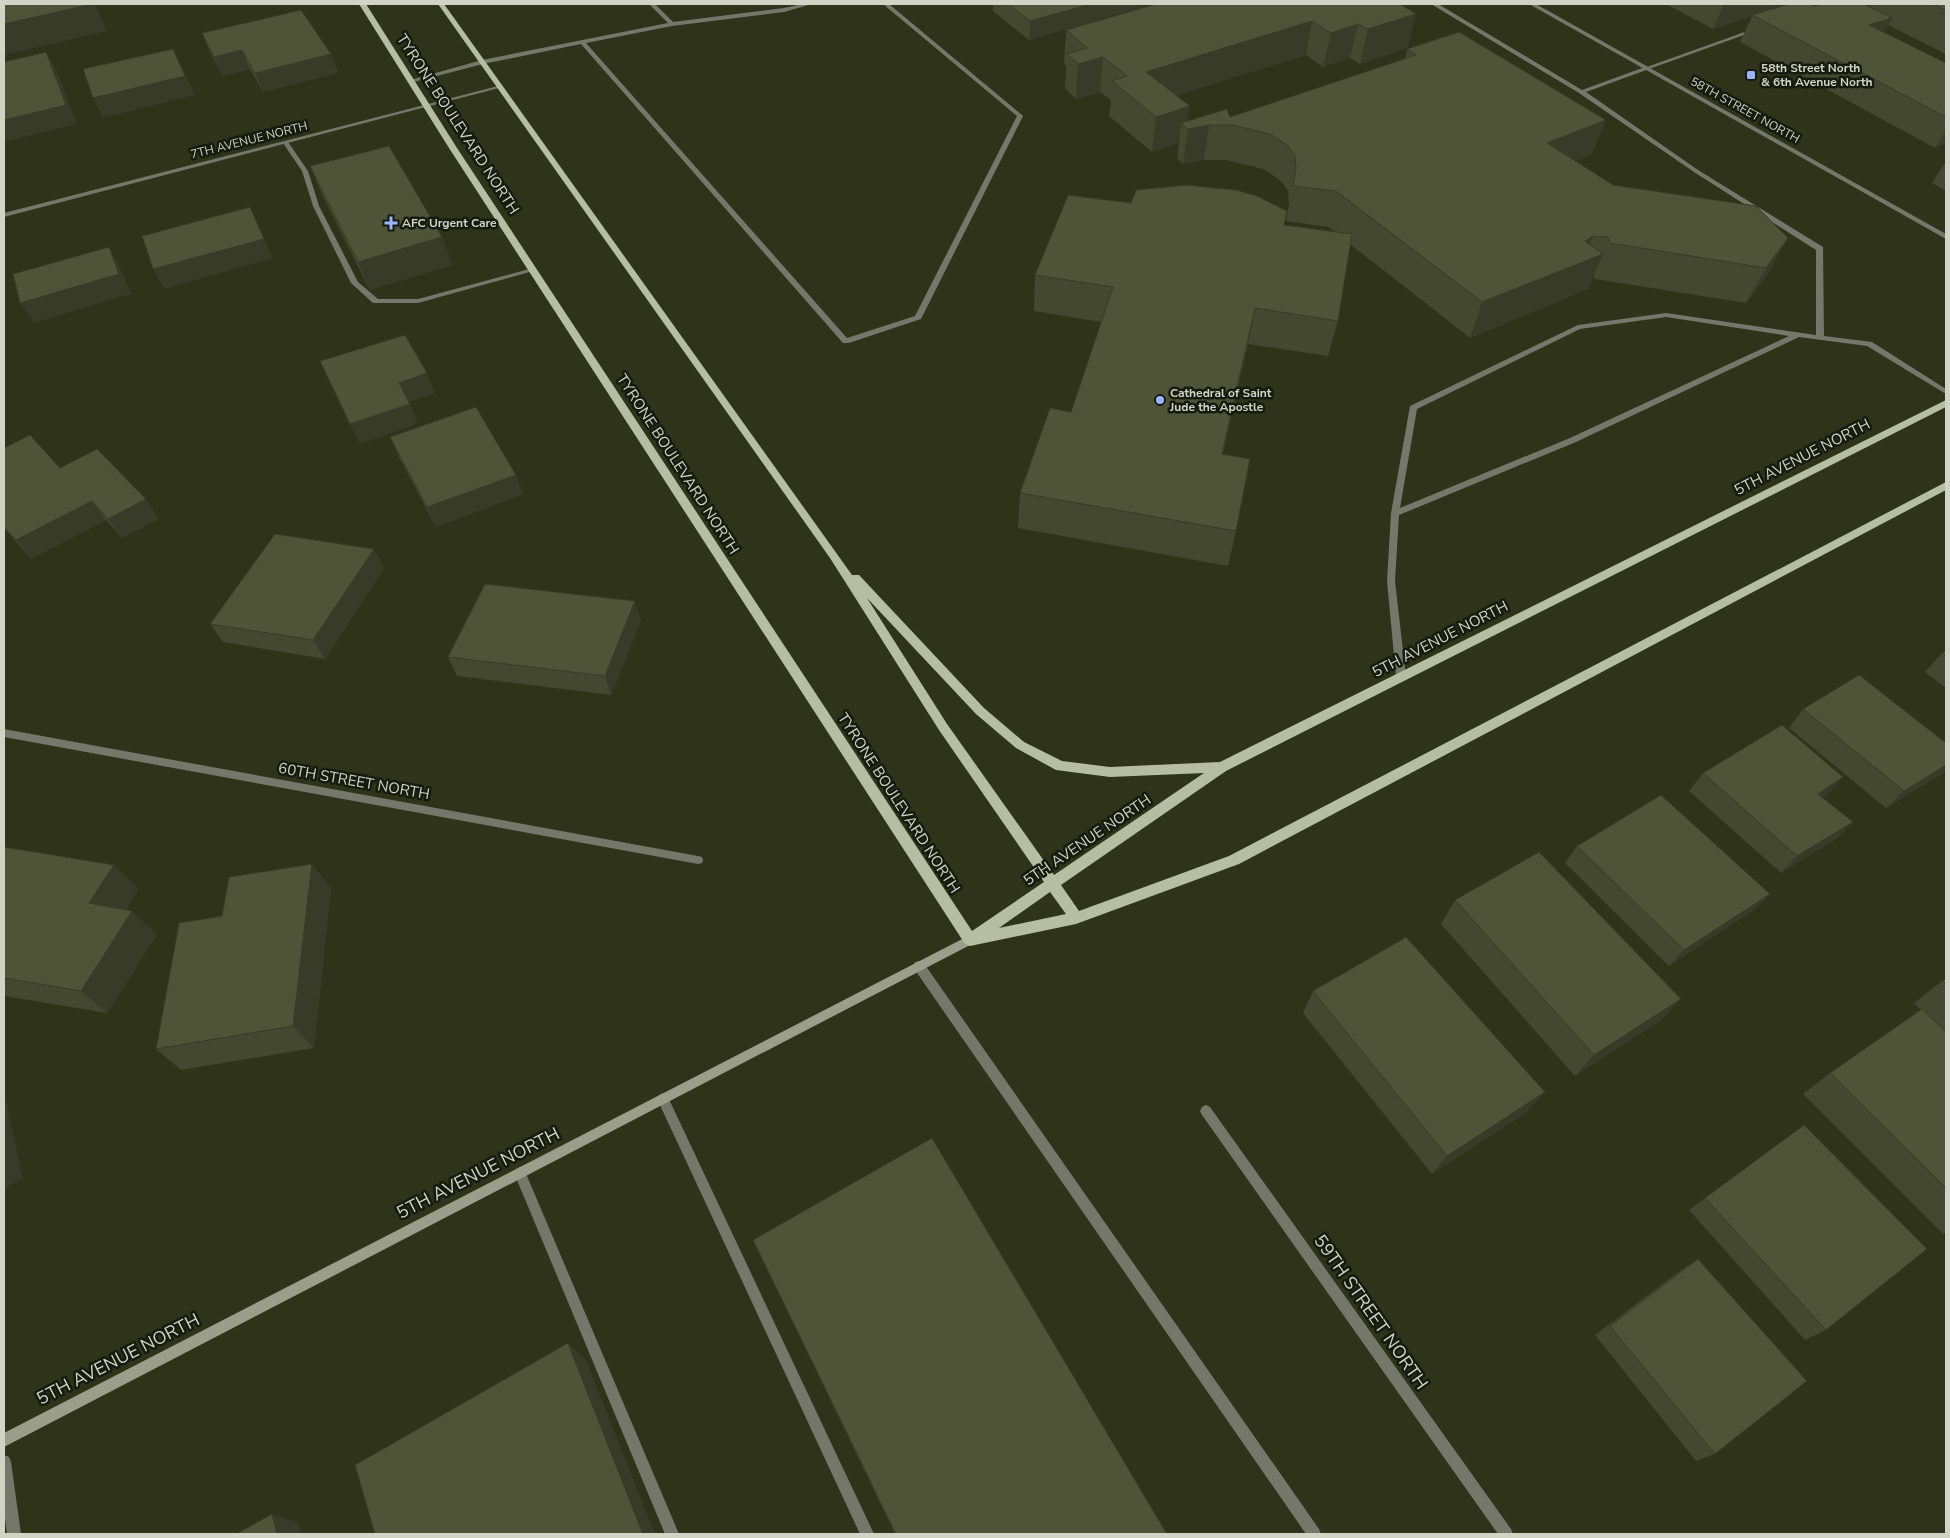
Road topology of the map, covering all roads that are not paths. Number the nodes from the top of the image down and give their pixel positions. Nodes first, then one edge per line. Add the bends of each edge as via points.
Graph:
1 (362, 4) edge
2 (441, 4) edge
3 (652, 4) edge
4 (810, 4) edge
5 (886, 4) edge
6 (1434, 4) edge
7 (1532, 4) edge
8 (672, 24) junction
9 (1760, 28) dead end
10 (582, 42) junction
11 (482, 62) junction
12 (1647, 68) junction
13 (410, 81) junction
14 (500, 88) junction
15 (1581, 92) junction
16 (426, 106) junction
17 (286, 143) junction
18 (4, 215) edge
19 (1946, 237) edge
20 (533, 270) junction
21 (1799, 335) junction
22 (1820, 338) junction
23 (1946, 392) edge
24 (1946, 403) edge
25 (1946, 486) edge
26 (1395, 513) junction
27 (834, 555) junction
28 (1402, 677) junction
29 (4, 733) edge
30 (1222, 767) junction
31 (698, 860) dead end
32 (1053, 883) junction
33 (1076, 918) junction
34 (970, 940) junction
35 (919, 966) junction
36 (663, 1099) junction
37 (1206, 1111) dead end
38 (520, 1173) junction
39 (4, 1440) edge
40 (4, 1462) edge
41 (14, 1534) edge
42 (672, 1534) edge
43 (867, 1534) edge
44 (1314, 1534) edge
45 (1506, 1534) edge

1 - 13 main road, TYRONE BOULEVARD NORTH
2 - 11 main road
3 - 8 street
4 - 8 street
5 - 10 street via 1020,116 918,317 846,341
6 - 15 street
7 - 12 street, 58TH STREET NORTH
8 - 10 street
9 - 12 street
10 - 11 street
11 - 13 street
11 - 14 main road
12 - 15 street
12 - 19 street, 58TH STREET NORTH
13 - 16 main road, TYRONE BOULEVARD NORTH
14 - 16 street, 7TH AVENUE NORTH
14 - 27 main road
15 - 22 street via 1696,171 1820,249
16 - 17 street, 7TH AVENUE NORTH
16 - 20 main road, TYRONE BOULEVARD NORTH
17 - 18 street, 7TH AVENUE NORTH
17 - 20 street via 305,172 316,206 355,283 376,301 418,301
20 - 34 main road, TYRONE BOULEVARD NORTH
21 - 22 street
21 - 26 street via 1573,440
21 - 26 street via 1666,315 1578,327 1413,408
22 - 23 street via 1869,344
24 - 28 main road, 5TH AVENUE NORTH
25 - 33 main road, 5TH AVENUE NORTH via 1234,860
26 - 28 street via 1391,582
27 - 30 main road via 980,711 1020,745 1060,766 1110,772
27 - 32 main road via 943,728
28 - 30 main road, 5TH AVENUE NORTH
29 - 31 street, 60TH STREET NORTH
30 - 32 main road, 5TH AVENUE NORTH
32 - 33 main road
32 - 34 main road, 5TH AVENUE NORTH
33 - 34 main road, 5TH AVENUE NORTH
34 - 35 main road, 5TH AVENUE NORTH
35 - 36 main road, 5TH AVENUE NORTH
35 - 44 street
36 - 38 main road, 5TH AVENUE NORTH
36 - 43 street
37 - 45 street, 59TH STREET NORTH
38 - 39 main road, 5TH AVENUE NORTH
38 - 42 street
40 - 41 street

